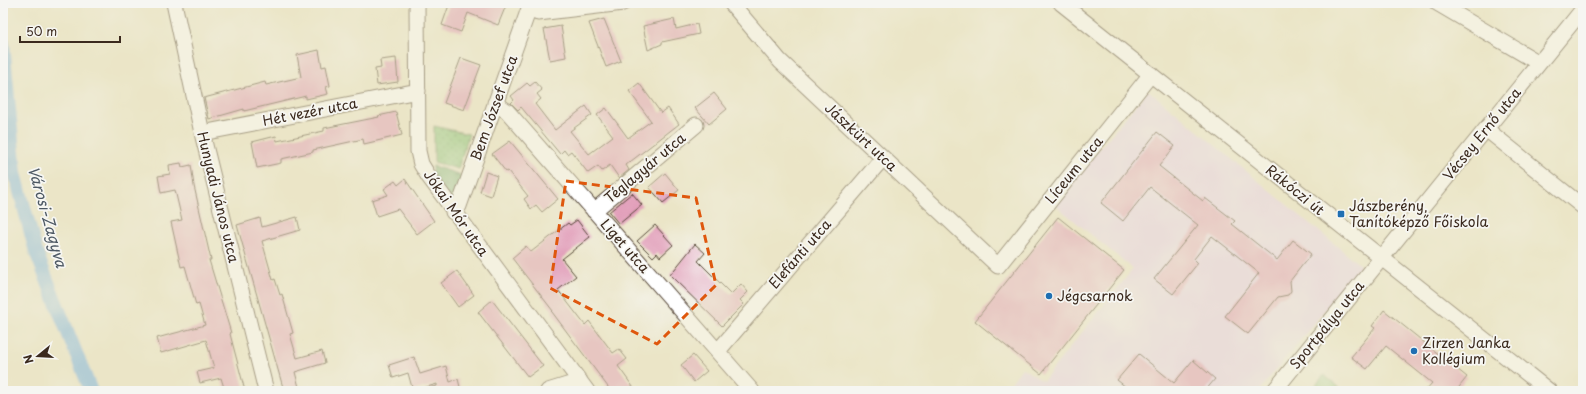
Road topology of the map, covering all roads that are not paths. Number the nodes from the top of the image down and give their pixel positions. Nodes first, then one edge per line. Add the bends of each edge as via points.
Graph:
1 (174, 3) edge
2 (417, 3) edge
3 (623, 3) edge
4 (731, 3) edge
5 (1061, 3) edge
6 (1437, 3) edge
7 (530, 7) edge
8 (1583, 9) edge
9 (1539, 63) junction
10 (1151, 74) junction
11 (418, 92) junction
12 (495, 103) junction
13 (696, 125) dead end
14 (1486, 129) junction
15 (202, 133) junction
16 (883, 158) junction
17 (1583, 207) edge
18 (594, 211) junction
19 (453, 212) junction
20 (1381, 259) junction
21 (998, 266) joint
22 (718, 351) junction
23 (583, 386) edge
24 (266, 391) edge
25 (548, 391) edge
26 (752, 391) edge
27 (1274, 391) edge
28 (1548, 391) edge

1 - 15 street, Hunyadi János utca
2 - 11 street, Jókai Mór utca
3 - 7 street via 538,13
4 - 16 street, Jászkürt utca via 780,61
5 - 10 street, Rákóczi út
6 - 9 street
7 - 12 street, Bem József utca
8 - 9 street, Vécsey Ernő utca
9 - 14 street, Vécsey Ernő utca
10 - 20 street, Rákóczi út
10 - 21 street, Líceum utca
11 - 15 street, Hét vezér utca
11 - 19 street, Jókai Mór utca via 418,151 429,177
12 - 18 street, Liget utca via 507,111
12 - 19 street, Bem József utca via 459,206
13 - 18 street, Téglagyár utca
14 - 17 street
14 - 20 street, Vécsey Ernő utca
15 - 24 street, Hunyadi János utca
16 - 21 street, Jászkürt utca
16 - 22 street, Elefánti utca
18 - 22 street, Liget utca
19 - 23 street, Jókai Mór utca
20 - 27 street, Sportpálya utca
20 - 28 street, Rákóczi út
22 - 26 street, Liget utca
23 - 25 street

